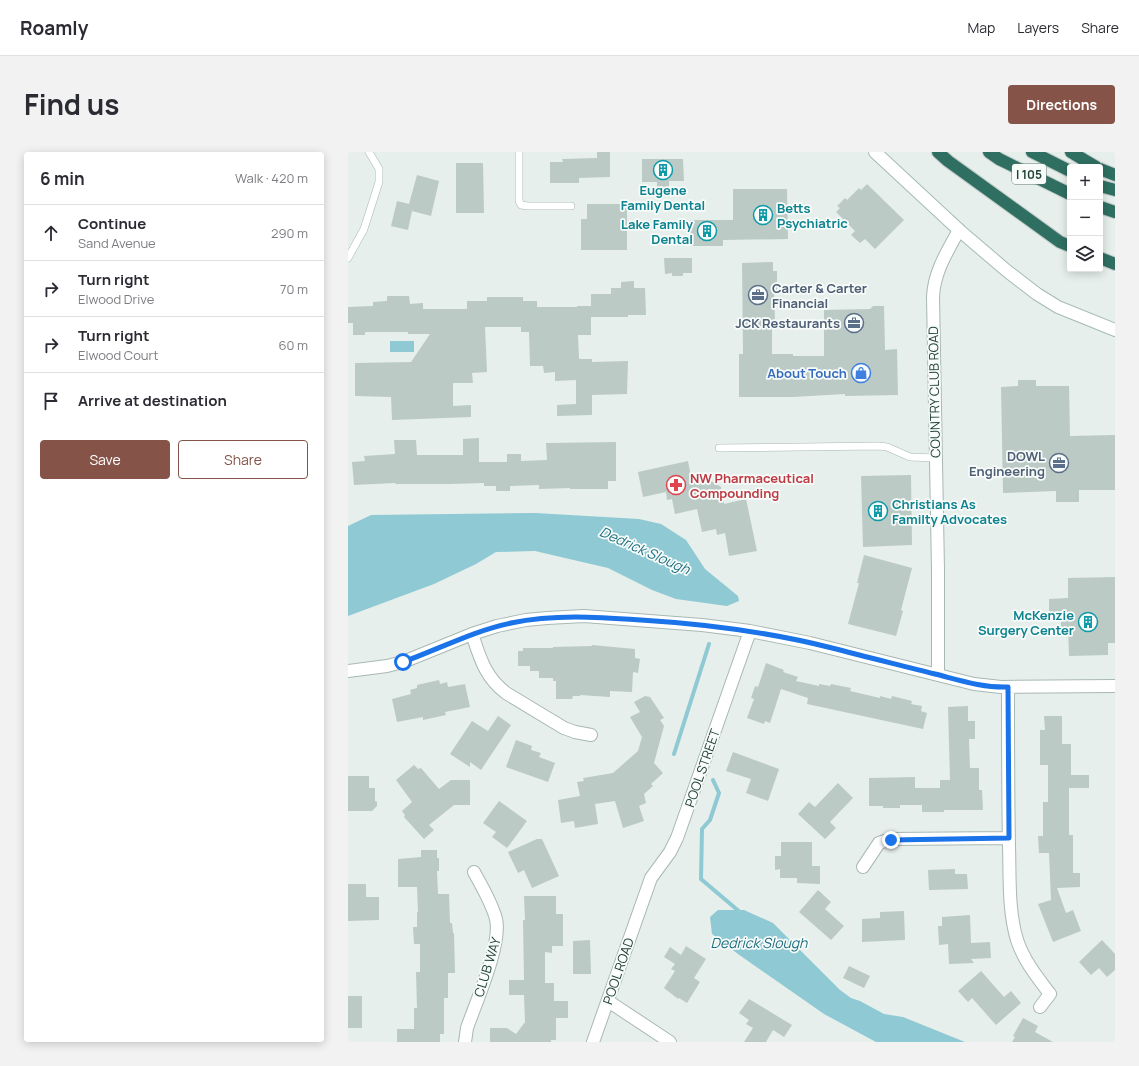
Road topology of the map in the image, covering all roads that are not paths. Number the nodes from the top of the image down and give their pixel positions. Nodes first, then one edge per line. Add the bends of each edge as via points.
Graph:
1 (370, 152) edge
2 (519, 152) edge
3 (875, 152) edge
4 (938, 152) edge
5 (989, 152) edge
6 (1032, 152) edge
7 (1072, 152) edge
8 (1091, 164) edge
9 (1067, 170) edge
10 (1103, 171) edge
11 (1115, 176) edge
12 (1103, 187) edge
13 (1115, 190) edge
14 (1067, 193) edge
15 (571, 206) dead end
16 (1103, 209) edge
17 (1115, 212) edge
18 (959, 230) junction
19 (1067, 245) edge
20 (348, 258) edge
21 (1103, 259) edge
22 (1115, 264) edge
23 (1115, 330) edge
24 (719, 448) dead end
25 (936, 458) junction
26 (750, 631) junction
27 (472, 634) junction
28 (348, 671) edge
29 (938, 675) junction
30 (1115, 686) edge
31 (1008, 687) junction
32 (591, 735) dead end
33 (1009, 838) junction
34 (863, 867) dead end
35 (474, 872) dead end
36 (643, 900) joint
37 (608, 1001) junction
38 (1040, 1006) dead end
39 (465, 1042) edge
40 (593, 1042) edge
41 (670, 1042) edge

1 - 20 lane via 379,169 379,182 364,229
2 - 15 lane via 519,201 522,205
3 - 18 street
4 - 19 highway
5 - 14 highway, I 105
6 - 9 highway, I 105
7 - 8 highway
10 - 11 highway
12 - 13 highway
16 - 17 highway
18 - 23 street via 1037,294 1058,307
18 - 25 street, COUNTRY CLUB ROAD via 935,278 933,289
21 - 22 highway
24 - 25 lane via 879,446 910,457
25 - 29 street, COUNTRY CLUB ROAD
26 - 27 street via 668,622 564,616 512,623
26 - 29 street
26 - 36 street, POOL STREET via 677,838 652,878
27 - 28 street via 403,662
27 - 32 street via 486,670 497,686 564,728
29 - 31 street via 974,684
30 - 31 street
31 - 33 street
33 - 34 street via 884,841 875,847
33 - 38 street via 1011,903 1015,933 1027,963 1050,994
35 - 39 street, CLUB WAY via 494,911 498,928 496,946 467,1028
36 - 37 street, POOL ROAD
37 - 40 street, POOL ROAD
37 - 41 street

